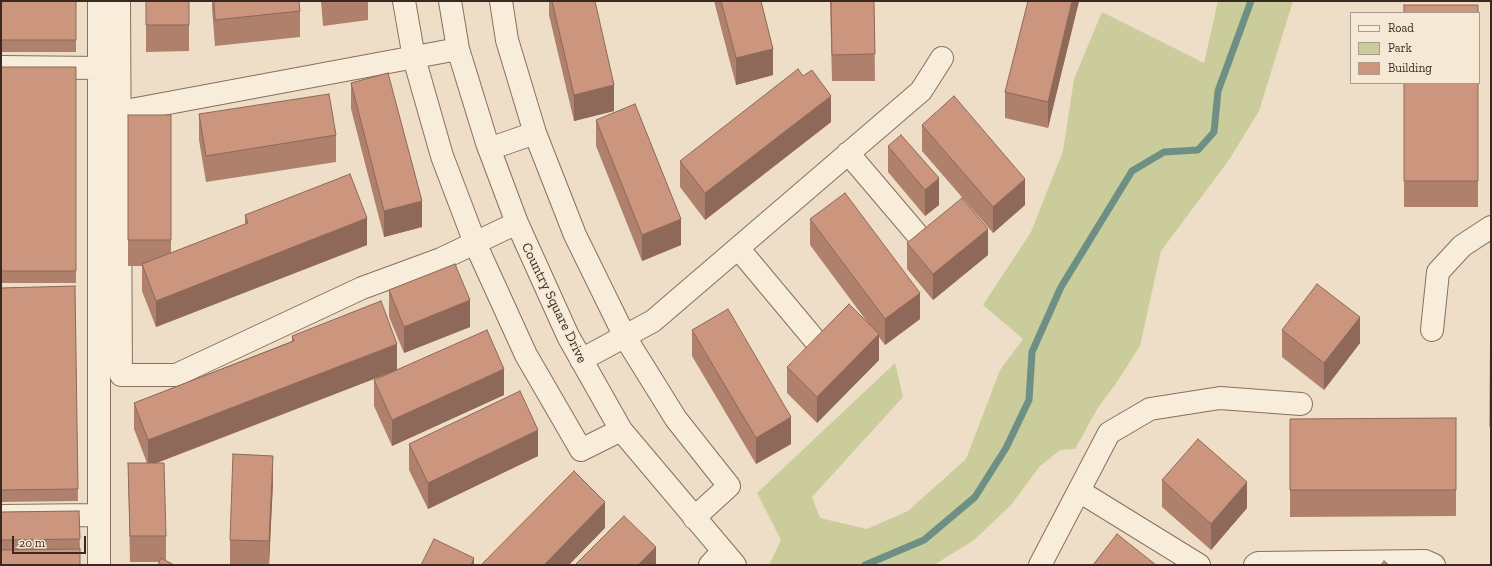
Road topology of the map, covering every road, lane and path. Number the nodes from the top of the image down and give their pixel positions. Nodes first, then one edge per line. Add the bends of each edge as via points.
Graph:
1 (99, 1) edge
2 (119, 1) edge
3 (404, 1) edge
4 (450, 1) edge
5 (501, 1) edge
6 (458, 49) junction
7 (414, 58) junction
8 (942, 58) dead end
9 (1, 67) edge
10 (99, 68) junction
11 (120, 112) junction
12 (535, 133) junction
13 (489, 149) junction
14 (848, 153) junction
15 (517, 223) junction
16 (1491, 227) edge
17 (916, 233) dead end
18 (474, 243) junction
19 (738, 248) junction
20 (1432, 330) dead end
21 (625, 337) junction
22 (814, 339) edge
23 (581, 360) junction
24 (1301, 404) dead end
25 (620, 430) junction
26 (1079, 491) junction
27 (98, 515) junction
28 (1, 516) edge
29 (694, 518) junction
30 (723, 560) edge
31 (1344, 563) edge
32 (99, 565) edge
33 (1040, 565) edge
34 (1200, 565) edge
35 (1255, 565) edge
36 (1434, 565) edge

1 - 10 street
2 - 11 street
3 - 7 street
4 - 6 street, Country Square Drive
5 - 12 street via 506,40
6 - 7 street
6 - 13 street, Country Square Drive
7 - 11 street
7 - 18 street via 442,156
8 - 14 street via 921,91
9 - 10 street
10 - 27 street
11 - 18 street via 121,375 176,375 362,288 441,259
12 - 13 street
12 - 21 street via 575,235
13 - 15 street, Country Square Drive
14 - 17 street
14 - 19 street
15 - 18 street
15 - 23 street, Country Square Drive
16 - 20 street via 1462,246 1438,272
18 - 25 street via 526,354 581,450
19 - 21 street via 653,321
19 - 22 street
21 - 23 street
21 - 29 street via 676,419 729,486
23 - 25 street, Country Square Drive
24 - 26 street via 1220,398 1150,409 1109,433
25 - 29 street, Country Square Drive
26 - 33 street
26 - 34 street
27 - 28 street
27 - 32 street
29 - 30 street, Country Square Drive
31 - 35 street
31 - 36 street via 1425,560

